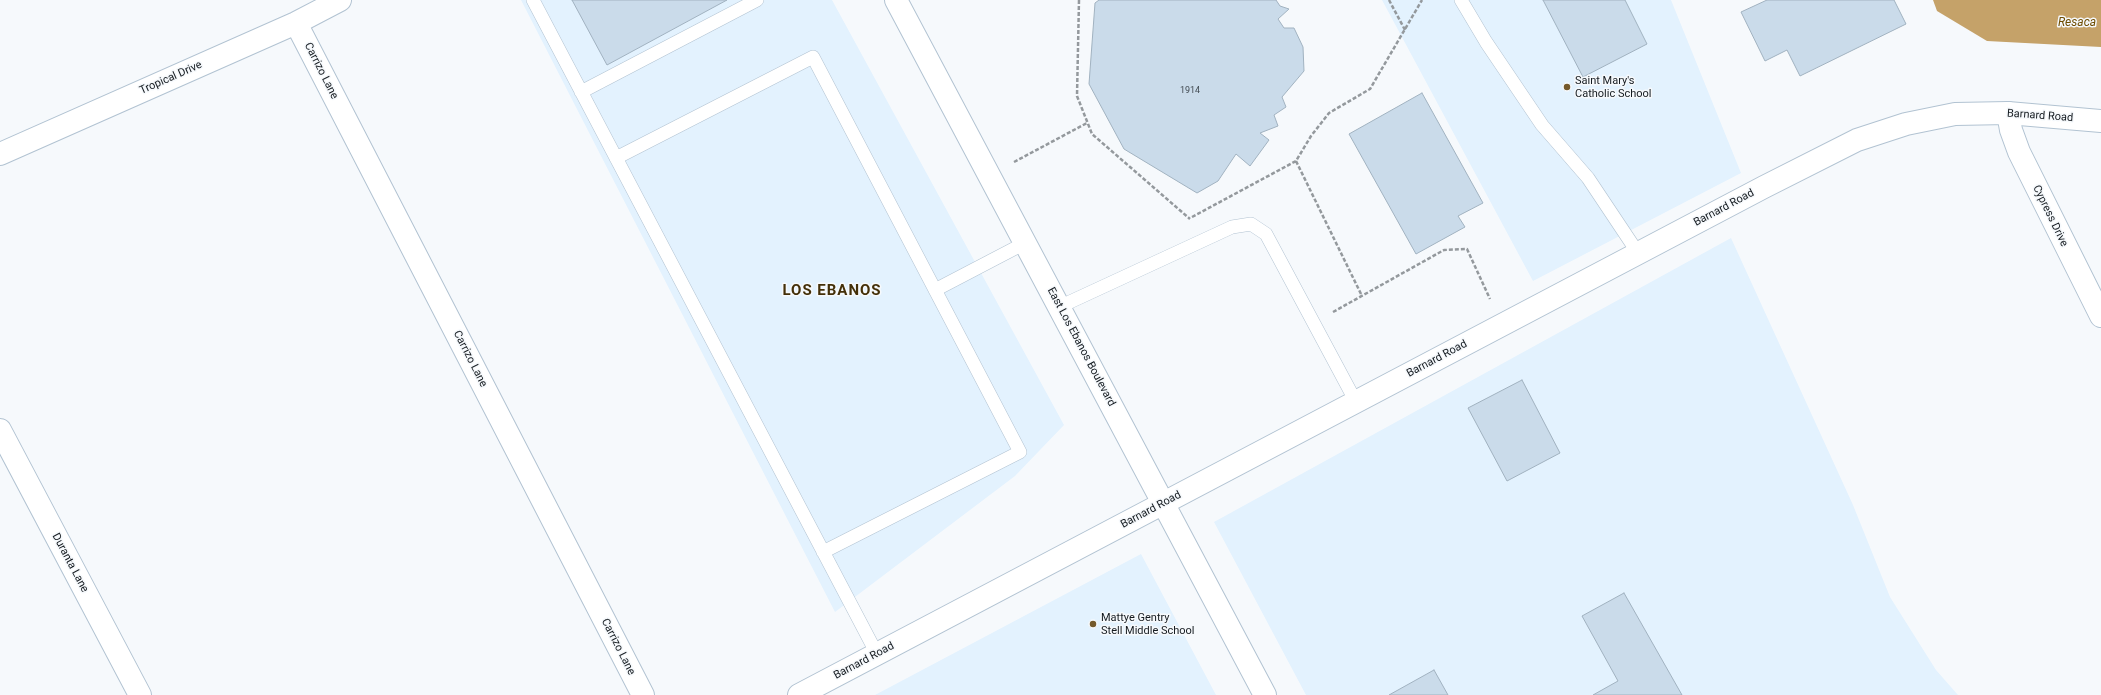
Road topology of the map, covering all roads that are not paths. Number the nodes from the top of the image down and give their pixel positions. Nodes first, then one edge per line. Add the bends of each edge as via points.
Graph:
1 (340, 0) edge
2 (532, 0) edge
3 (757, 0) edge
4 (896, 0) edge
5 (1462, 0) edge
6 (296, 23) junction
7 (581, 92) junction
8 (2008, 113) junction
9 (2101, 121) edge
10 (0, 154) edge
11 (616, 158) junction
12 (1025, 243) junction
13 (1638, 253) junction
14 (935, 290) junction
15 (1059, 307) junction
16 (2101, 316) edge
17 (1356, 402) junction
18 (0, 430) edge
19 (1164, 504) junction
20 (823, 552) junction
21 (877, 654) junction
22 (140, 695) edge
23 (643, 695) edge
24 (799, 695) edge
25 (1264, 695) edge

1 - 6 street, Tropical Drive
2 - 7 lane
3 - 7 lane
4 - 12 street, East Los Ebanos Boulevard
5 - 13 lane via 1486,42 1542,125 1588,178
6 - 10 street, Tropical Drive
6 - 23 street, Carrizo Lane
7 - 11 lane
8 - 9 street, Barnard Road
8 - 13 street, Barnard Road via 1955,114 1906,124 1857,140
8 - 16 street, Cypress Drive via 2018,152
11 - 14 lane via 813,58
11 - 20 lane
12 - 14 lane
12 - 15 street, East Los Ebanos Boulevard
13 - 17 street, Barnard Road
14 - 20 lane via 1020,452
15 - 17 lane via 1232,227 1251,224 1266,234
15 - 19 street, East Los Ebanos Boulevard
17 - 19 street, Barnard Road
18 - 22 street, Duranta Lane
19 - 21 street, Barnard Road
19 - 25 street, East Los Ebanos Boulevard
20 - 21 lane
21 - 24 street, Barnard Road

